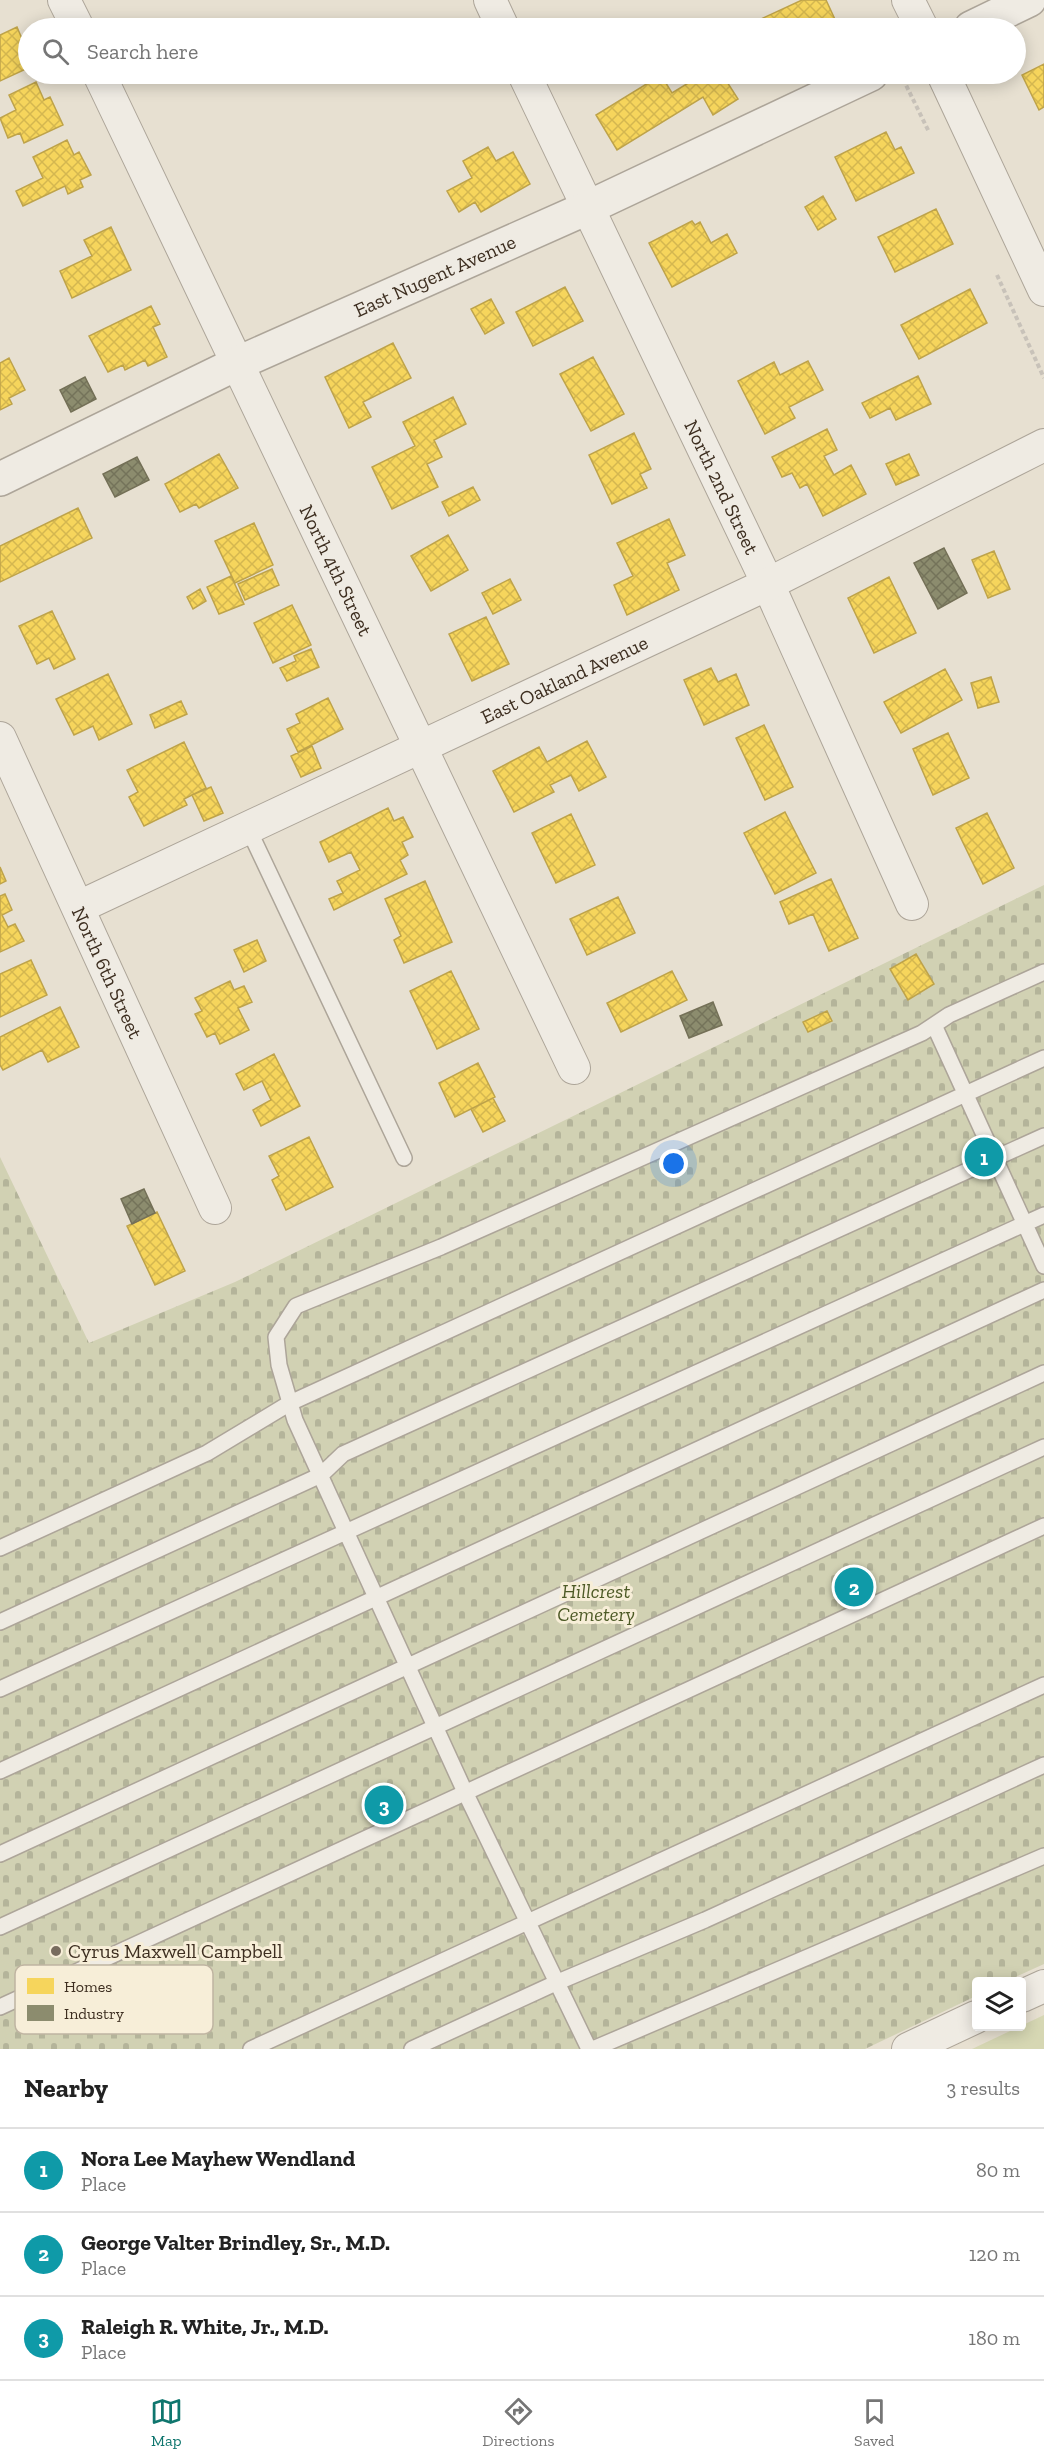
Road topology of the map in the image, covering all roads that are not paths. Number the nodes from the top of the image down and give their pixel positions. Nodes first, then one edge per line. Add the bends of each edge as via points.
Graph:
1 (64, 0) edge
2 (490, 0) edge
3 (908, 0) edge
4 (1029, 0) edge
5 (73, 18) edge
6 (498, 18) edge
7 (917, 18) edge
8 (992, 18) edge
9 (104, 84) edge
10 (529, 84) edge
11 (850, 84) edge
12 (948, 84) edge
13 (587, 208) junction
14 (1044, 290) edge
15 (236, 364) junction
16 (1044, 445) edge
17 (0, 479) edge
18 (768, 584) junction
19 (0, 738) edge
20 (423, 747) junction
21 (248, 828) junction
22 (912, 904) dead end
23 (79, 907) junction
24 (1044, 972) edge
25 (934, 1025) junction
26 (1044, 1058) edge
27 (574, 1068) dead end
28 (965, 1094) junction
29 (1044, 1136) edge
30 (404, 1158) dead end
31 (995, 1159) junction
32 (214, 1208) dead end
33 (1044, 1215) edge
34 (1025, 1223) junction
35 (1044, 1266) edge
36 (1044, 1290) edge
37 (1044, 1373) edge
38 (290, 1402) junction
39 (1044, 1447) edge
40 (321, 1475) junction
41 (1044, 1526) edge
42 (347, 1531) junction
43 (0, 1548) edge
44 (377, 1597) junction
45 (0, 1622) edge
46 (408, 1666) junction
47 (1044, 1684) edge
48 (0, 1689) edge
49 (436, 1727) junction
50 (1044, 1765) edge
51 (0, 1771) edge
52 (465, 1792) junction
53 (0, 1854) edge
54 (1044, 1856) edge
55 (529, 1923) junction
56 (0, 1927) edge
57 (91, 1965) edge
58 (558, 1982) junction
59 (1044, 1986) edge
60 (1026, 1994) edge
61 (15, 2000) edge
62 (0, 2007) edge
63 (972, 2019) edge
64 (251, 2049) edge
65 (412, 2049) edge
66 (591, 2049) edge
67 (908, 2049) edge

1 - 5 street
2 - 6 street
3 - 7 street
4 - 8 street
9 - 15 street, North 4th Street
10 - 13 street, North 2nd Street
11 - 13 street, East Nugent Avenue
12 - 14 street
13 - 15 street, East Nugent Avenue
13 - 18 street, North 2nd Street
15 - 17 street, East Nugent Avenue
15 - 20 street, North 4th Street
16 - 18 street, East Oakland Avenue
18 - 20 street, East Oakland Avenue
18 - 22 street, North 2nd Street
19 - 23 street, North 6th Street
20 - 21 street, East Oakland Avenue
20 - 27 street, North 4th Street
21 - 23 street, East Oakland Avenue
21 - 30 lane
23 - 32 street, North 6th Street
24 - 25 lane via 949,1014
25 - 28 lane
25 - 38 lane via 452,1242 296,1306 276,1337
26 - 28 lane
28 - 31 lane
28 - 38 lane
29 - 31 lane
31 - 34 lane
31 - 40 lane via 343,1454
33 - 34 lane
34 - 35 lane
34 - 42 lane
36 - 44 lane
37 - 46 lane
38 - 40 lane
38 - 43 lane via 207,1453
39 - 49 lane
40 - 42 lane
40 - 45 lane
41 - 52 lane
42 - 44 lane
42 - 48 lane
44 - 46 lane
44 - 51 lane
46 - 49 lane
46 - 53 lane
47 - 55 lane
49 - 52 lane
49 - 56 lane
50 - 58 lane via 705,1920
52 - 55 lane
52 - 57 lane
54 - 66 lane
55 - 58 lane
55 - 64 lane
58 - 65 lane
58 - 66 lane
59 - 60 street
61 - 62 lane
63 - 67 street

